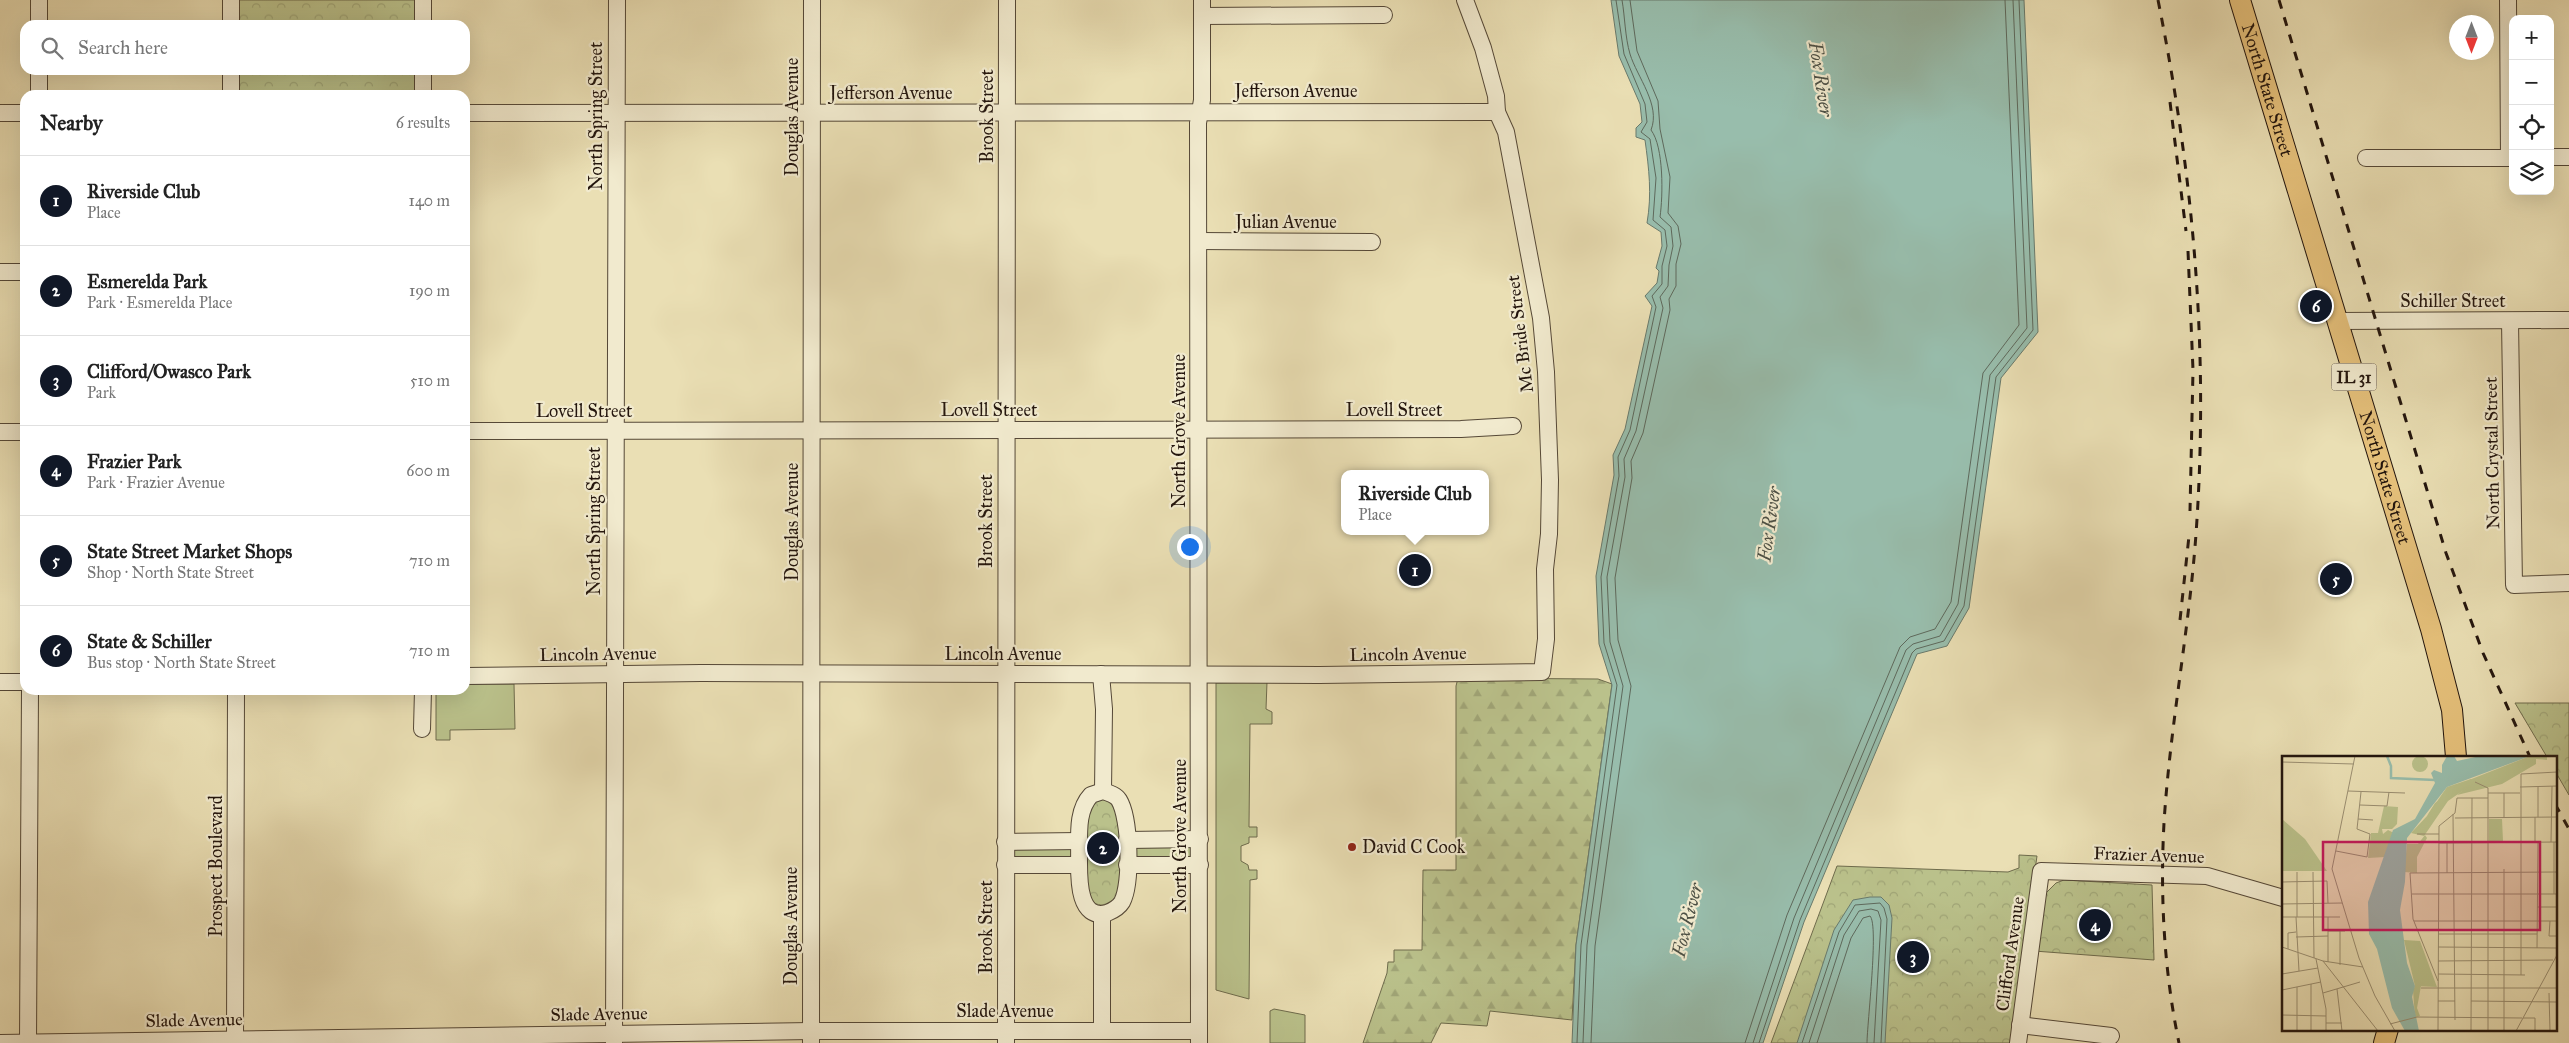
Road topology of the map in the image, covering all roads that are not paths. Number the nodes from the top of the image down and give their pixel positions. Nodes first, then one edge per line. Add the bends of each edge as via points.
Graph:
1 (39, 0) edge
2 (231, 0) edge
3 (424, 0) edge
4 (617, 0) edge
5 (812, 0) edge
6 (1007, 0) edge
7 (1465, 0) edge
8 (2240, 0) edge
9 (2508, 0) edge
10 (1202, 8) edge
11 (1384, 15) dead end
12 (39, 20) edge
13 (231, 20) edge
14 (423, 20) edge
15 (39, 75) edge
16 (231, 75) edge
17 (423, 75) edge
18 (39, 90) edge
19 (231, 90) edge
20 (423, 90) edge
21 (812, 112) junction
22 (1007, 112) junction
23 (1200, 112) junction
24 (1497, 112) junction
25 (0, 113) edge
26 (20, 113) edge
27 (470, 113) edge
28 (616, 113) junction
29 (2511, 150) edge
30 (2554, 157) edge
31 (2569, 157) edge
32 (2366, 158) dead end
33 (2509, 158) edge
34 (1199, 241) junction
35 (1372, 242) dead end
36 (0, 272) edge
37 (20, 272) edge
38 (2569, 320) edge
39 (2337, 321) junction
40 (2510, 321) junction
41 (1513, 426) dead end
42 (1006, 429) junction
43 (812, 430) junction
44 (1199, 430) junction
45 (470, 431) edge
46 (614, 431) junction
47 (0, 432) edge
48 (20, 432) edge
49 (2569, 583) edge
50 (1542, 672) joint
51 (613, 674) junction
52 (812, 674) junction
53 (1006, 674) junction
54 (1101, 674) junction
55 (1200, 674) junction
56 (470, 676) edge
57 (0, 682) edge
58 (20, 682) edge
59 (30, 695) edge
60 (236, 695) edge
61 (423, 695) edge
62 (422, 728) dead end
63 (2456, 756) edge
64 (1103, 791) junction
65 (1200, 839) junction
66 (1127, 840) junction
67 (1080, 841) junction
68 (1005, 842) junction
69 (1079, 865) junction
70 (1127, 865) junction
71 (1200, 865) junction
72 (1006, 866) junction
73 (2042, 870) joint
74 (2282, 898) edge
75 (1102, 914) junction
76 (2020, 1025) junction
77 (2388, 1030) edge
78 (1102, 1031) junction
79 (2111, 1036) dead end
80 (811, 1037) edge
81 (1006, 1037) edge
82 (1199, 1037) edge
83 (614, 1038) edge
84 (235, 1041) edge
85 (28, 1042) edge
86 (58, 1042) edge
87 (0, 1043) edge
88 (2018, 1043) edge
89 (2384, 1043) edge

1 - 12 street
2 - 13 street
3 - 14 street
4 - 28 street, North Spring Street
5 - 21 street, Douglas Avenue
6 - 22 street, Brook Street
7 - 24 street, Mc Bride Street via 1483,48
8 - 39 main road, North State Street / IL 31
9 - 29 street
10 - 11 street
10 - 23 street, North Grove Avenue
15 - 18 street
16 - 19 street
17 - 20 street
21 - 22 street, Jefferson Avenue
21 - 28 street, Jefferson Avenue
21 - 43 street, Douglas Avenue
22 - 23 street, Jefferson Avenue
22 - 42 street, Brook Street
23 - 24 street, Jefferson Avenue
23 - 34 street, North Grove Avenue
24 - 50 street, Mc Bride Street via 1512,158 1541,318 1546,372 1550,489 1545,568 1546,639
25 - 26 street
27 - 28 street, Jefferson Avenue
28 - 46 street, North Spring Street
30 - 31 street
32 - 33 street
34 - 35 street, Julian Avenue
34 - 44 street, North Grove Avenue
36 - 37 street
38 - 40 street, Schiller Street
39 - 40 street, Schiller Street
39 - 63 main road, North State Street / IL 31 via 2445,676 2455,728
40 - 49 street, North Crystal Street via 2514,585
41 - 44 street, Lovell Street via 1461,430
42 - 43 street, Lovell Street
42 - 44 street, Lovell Street
42 - 53 street, Brook Street
43 - 46 street, Lovell Street
43 - 52 street, Douglas Avenue
44 - 55 street, North Grove Avenue
45 - 46 street, Lovell Street
46 - 51 street, North Spring Street
47 - 48 street
50 - 55 street, Lincoln Avenue
51 - 52 street, Lincoln Avenue
51 - 56 street, Lincoln Avenue
51 - 83 street, North Spring Street
52 - 53 street, Lincoln Avenue
52 - 80 street, Douglas Avenue
53 - 54 street, Lincoln Avenue
53 - 68 street, Brook Street
54 - 55 street, Lincoln Avenue
54 - 64 street
55 - 65 street, North Grove Avenue
57 - 58 street
59 - 85 street
60 - 84 street, Prospect Boulevard
61 - 62 street
64 - 66 street via 1118,799 1124,812
64 - 67 street via 1091,795 1084,805 1080,818
65 - 66 street
65 - 71 street, North Grove Avenue
66 - 70 street
67 - 68 street
67 - 69 street
68 - 72 street, Brook Street
69 - 72 street
69 - 75 street via 1084,901 1091,910
70 - 71 street
70 - 75 street via 1122,903
71 - 82 street, North Grove Avenue
72 - 81 street, Brook Street
73 - 74 street, Frazier Avenue via 2207,876
73 - 76 street, Clifford Avenue
75 - 78 street
76 - 79 street
76 - 88 street, Clifford Avenue
77 - 89 main road
78 - 81 street, Slade Avenue
78 - 82 street, Slade Avenue
80 - 81 street, Slade Avenue
80 - 83 street, Slade Avenue
83 - 84 street, Slade Avenue
84 - 86 street, Slade Avenue
85 - 86 street, Slade Avenue
85 - 87 street, Slade Avenue

